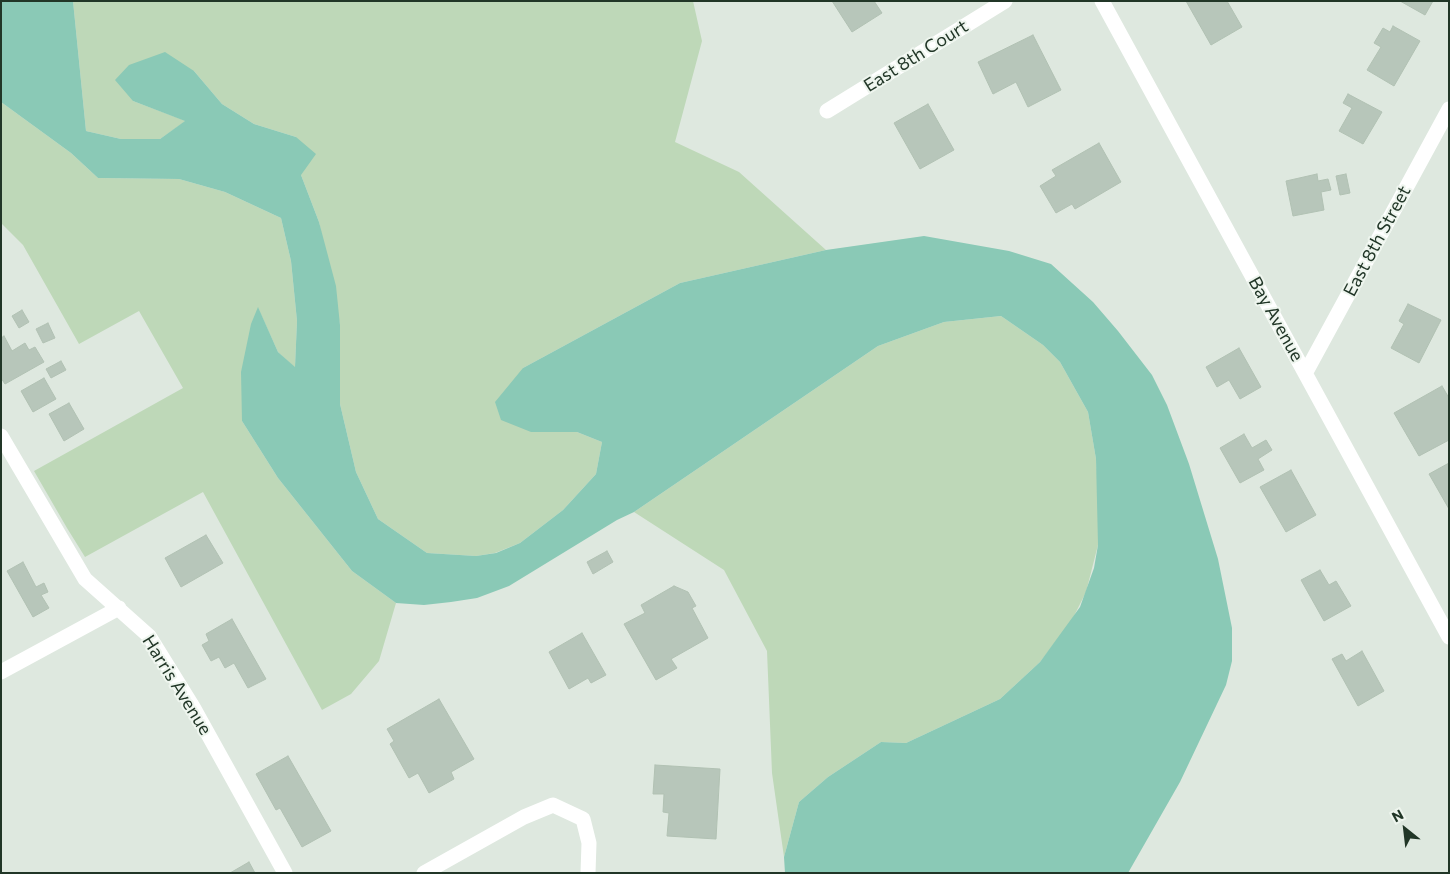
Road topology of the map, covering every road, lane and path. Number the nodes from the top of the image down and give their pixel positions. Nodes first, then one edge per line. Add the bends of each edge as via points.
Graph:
1 (1005, 1) edge
2 (1102, 1) edge
3 (1449, 109) edge
4 (827, 111) dead end
5 (1306, 372) junction
6 (1, 436) edge
7 (119, 608) junction
8 (1449, 637) edge
9 (1, 672) edge
10 (285, 873) edge
11 (424, 873) edge
12 (588, 873) edge

1 - 4 street, East 8th Court
2 - 5 street, Bay Avenue
3 - 5 street, East 8th Street
5 - 8 street, Bay Avenue
6 - 7 street, Harris Avenue via 85,579
7 - 9 street
7 - 10 street, Harris Avenue via 149,636
11 - 12 street via 524,817 553,806 583,819 589,843

